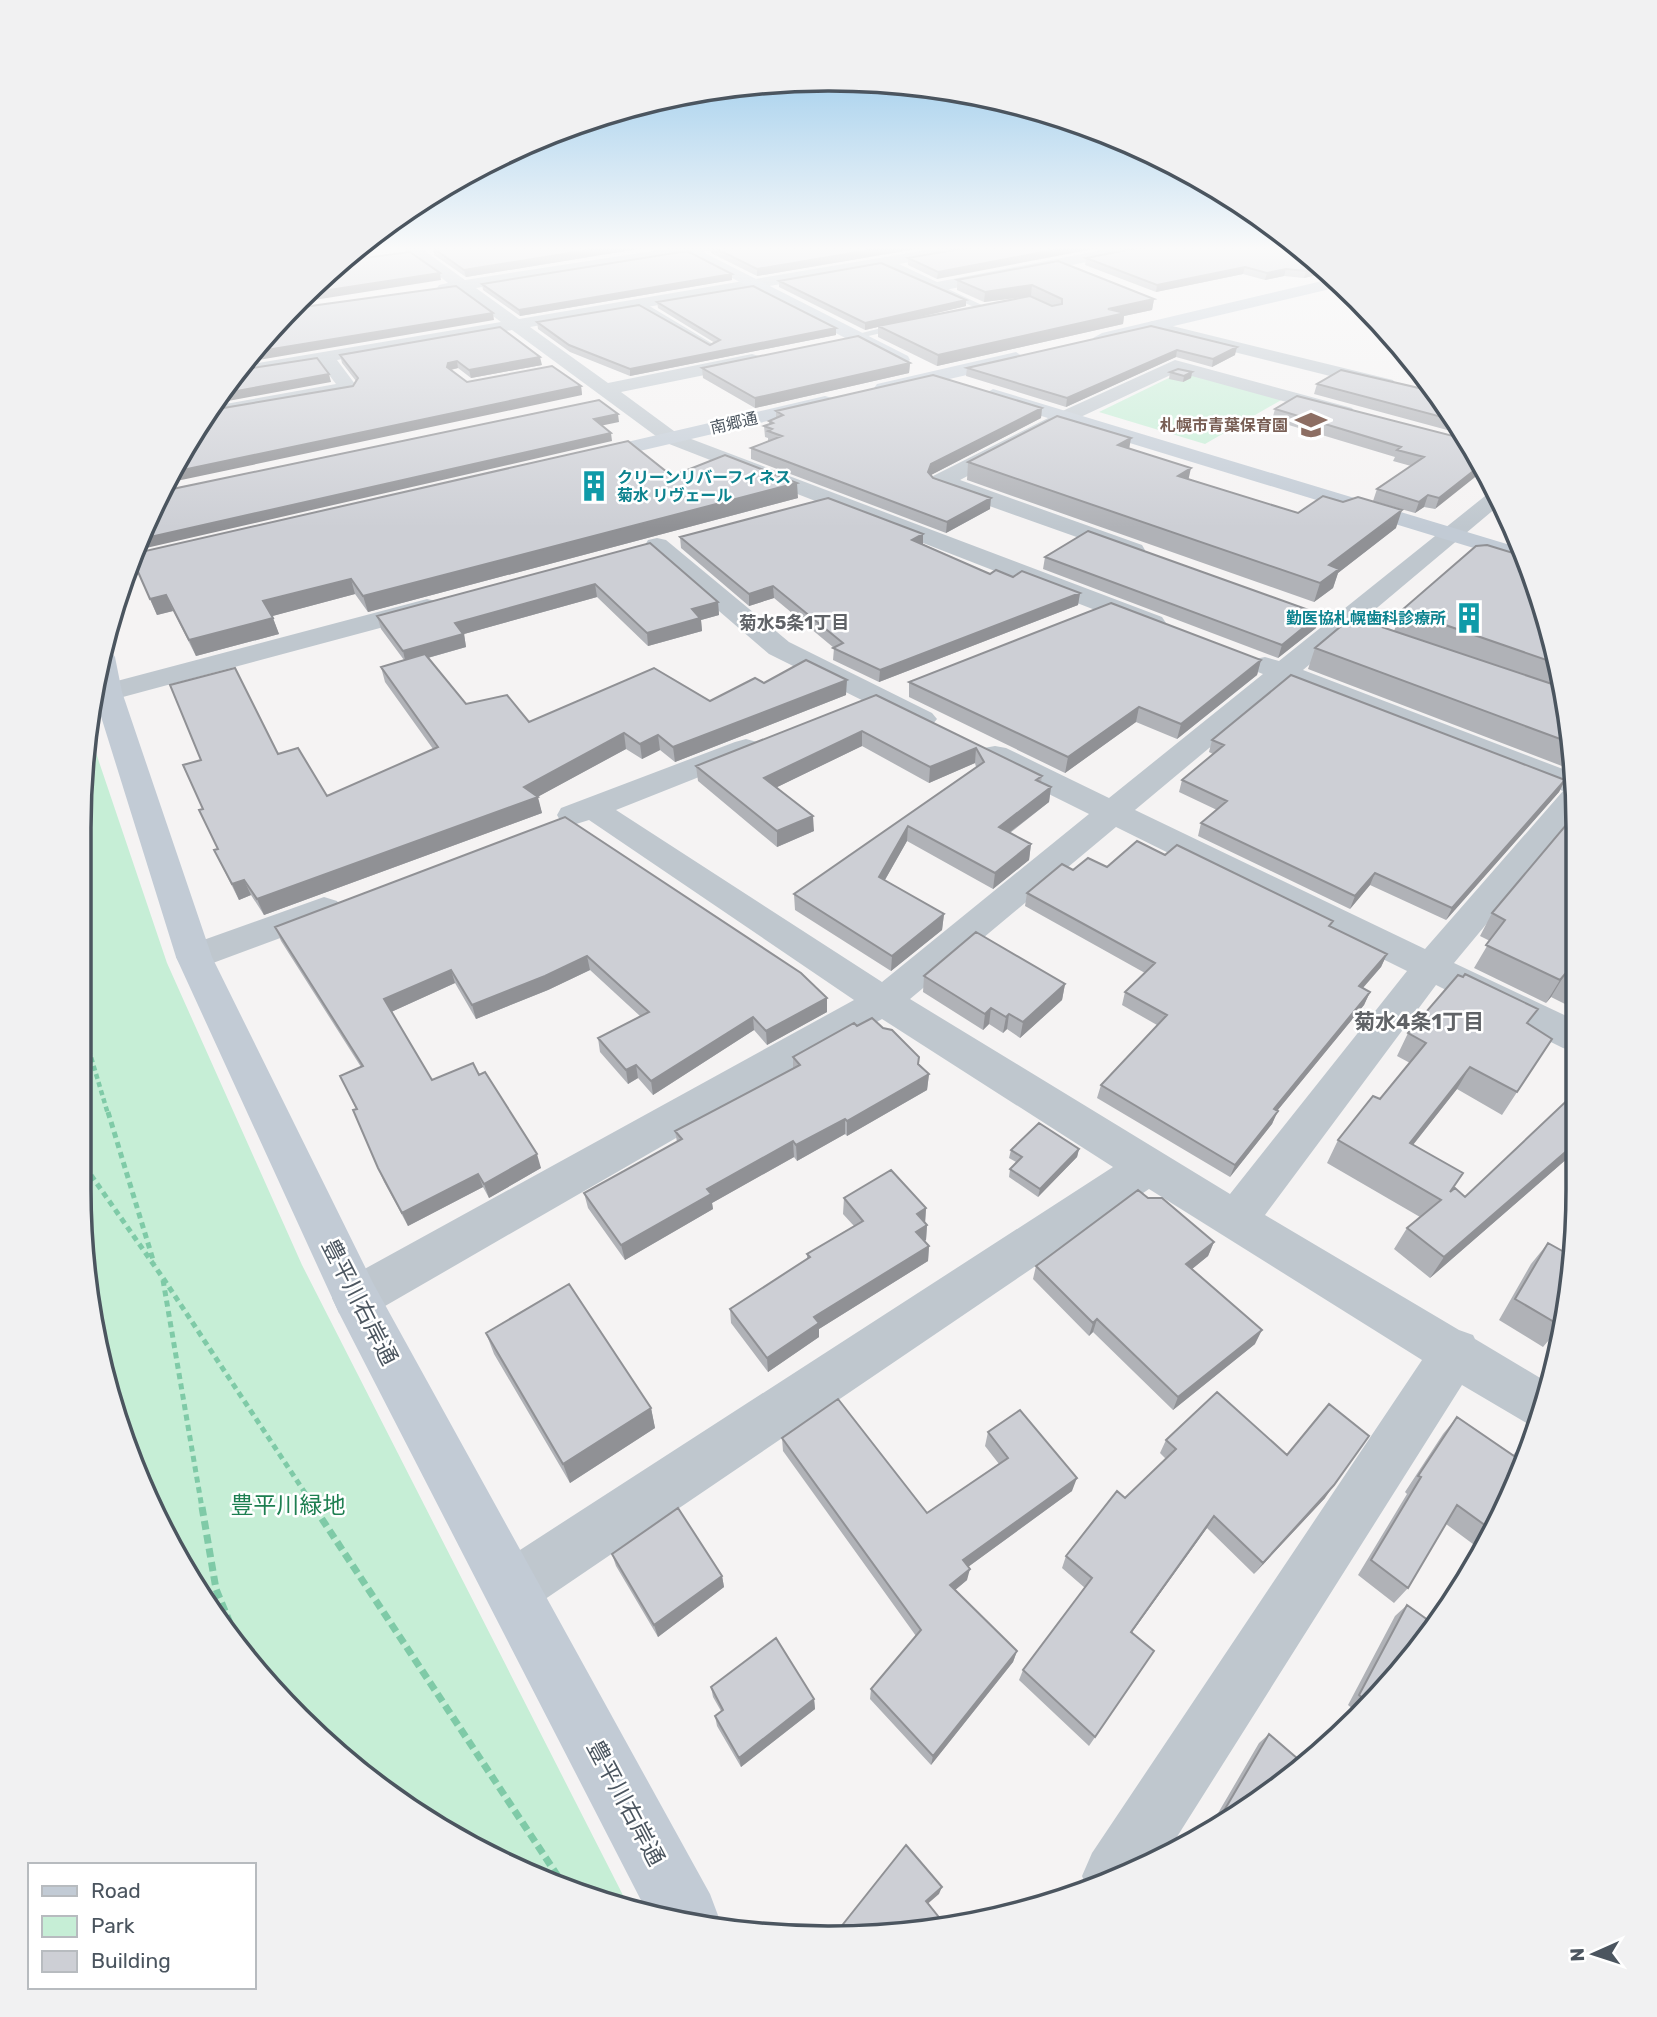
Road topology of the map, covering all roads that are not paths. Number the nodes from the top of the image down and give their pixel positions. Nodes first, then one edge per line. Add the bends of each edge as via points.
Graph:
1 (421, 340) edge
2 (532, 340) edge
3 (701, 340) edge
4 (843, 340) edge
5 (862, 340) edge
6 (1090, 340) edge
7 (1211, 340) edge
8 (1086, 341) edge
9 (831, 343) edge
10 (713, 347) edge
11 (1033, 354) edge
12 (325, 357) junction
13 (764, 357) edge
14 (252, 369) edge
15 (935, 376) junction
16 (1394, 384) edge
17 (869, 391) edge
18 (601, 396) junction
19 (842, 398) edge
20 (221, 411) edge
21 (1362, 416) edge
22 (1065, 417) junction
23 (671, 438) junction
24 (564, 463) edge
25 (827, 499) junction
26 (1490, 502) edge
27 (787, 510) edge
28 (970, 533) dead end
29 (1452, 535) junction
30 (657, 545) edge
31 (949, 545) junction
32 (1513, 554) edge
33 (1157, 559) edge
34 (447, 601) edge
35 (1107, 606) junction
36 (1067, 622) edge
37 (1170, 630) edge
38 (1246, 658) edge
39 (1284, 672) junction
40 (108, 674) edge
41 (106, 681) edge
42 (915, 682) edge
43 (877, 697) junction
44 (838, 712) edge
45 (773, 737) edge
46 (1564, 780) edge
47 (592, 808) junction
48 (1565, 808) edge
49 (1111, 812) junction
50 (541, 827) edge
51 (348, 900) edge
52 (194, 957) junction
53 (1430, 967) junction
54 (883, 1000) junction
55 (1566, 1033) edge
56 (1148, 1167) junction
57 (1236, 1219) junction
58 (356, 1297) junction
59 (1455, 1351) junction
60 (1534, 1401) edge
61 (512, 1588) junction
62 (1122, 1865) edge
63 (683, 1911) edge

1 - 12 street
2 - 18 street
3 - 10 lane
4 - 9 street
5 - 15 street
6 - 8 street
7 - 16 street
11 - 15 street
12 - 14 street
12 - 20 street via 348,388
13 - 18 street
15 - 17 street
15 - 22 street
18 - 23 street
19 - 23 street, 南郷通
21 - 22 street via 1175,366
22 - 29 street
22 - 33 street via 942,481 1001,514
23 - 24 street, 南郷通
23 - 25 street
25 - 27 street
25 - 31 street
26 - 29 street
28 - 31 street
29 - 32 street
29 - 39 street
30 - 43 street via 779,648
31 - 35 street
34 - 40 street
35 - 36 street
35 - 37 street
38 - 39 street
39 - 46 street
39 - 49 street
41 - 52 street, 豊平川右岸通
42 - 43 street
43 - 44 street
43 - 49 street
45 - 47 street
47 - 50 street
47 - 54 street
48 - 53 street
49 - 53 street
49 - 54 street
51 - 52 street
52 - 58 street, 豊平川右岸通
53 - 55 street
53 - 57 street
54 - 56 street
54 - 58 street
56 - 57 street
56 - 61 street
57 - 59 street
58 - 61 street, 豊平川右岸通
59 - 60 street
59 - 62 street
61 - 63 street, 豊平川右岸通

